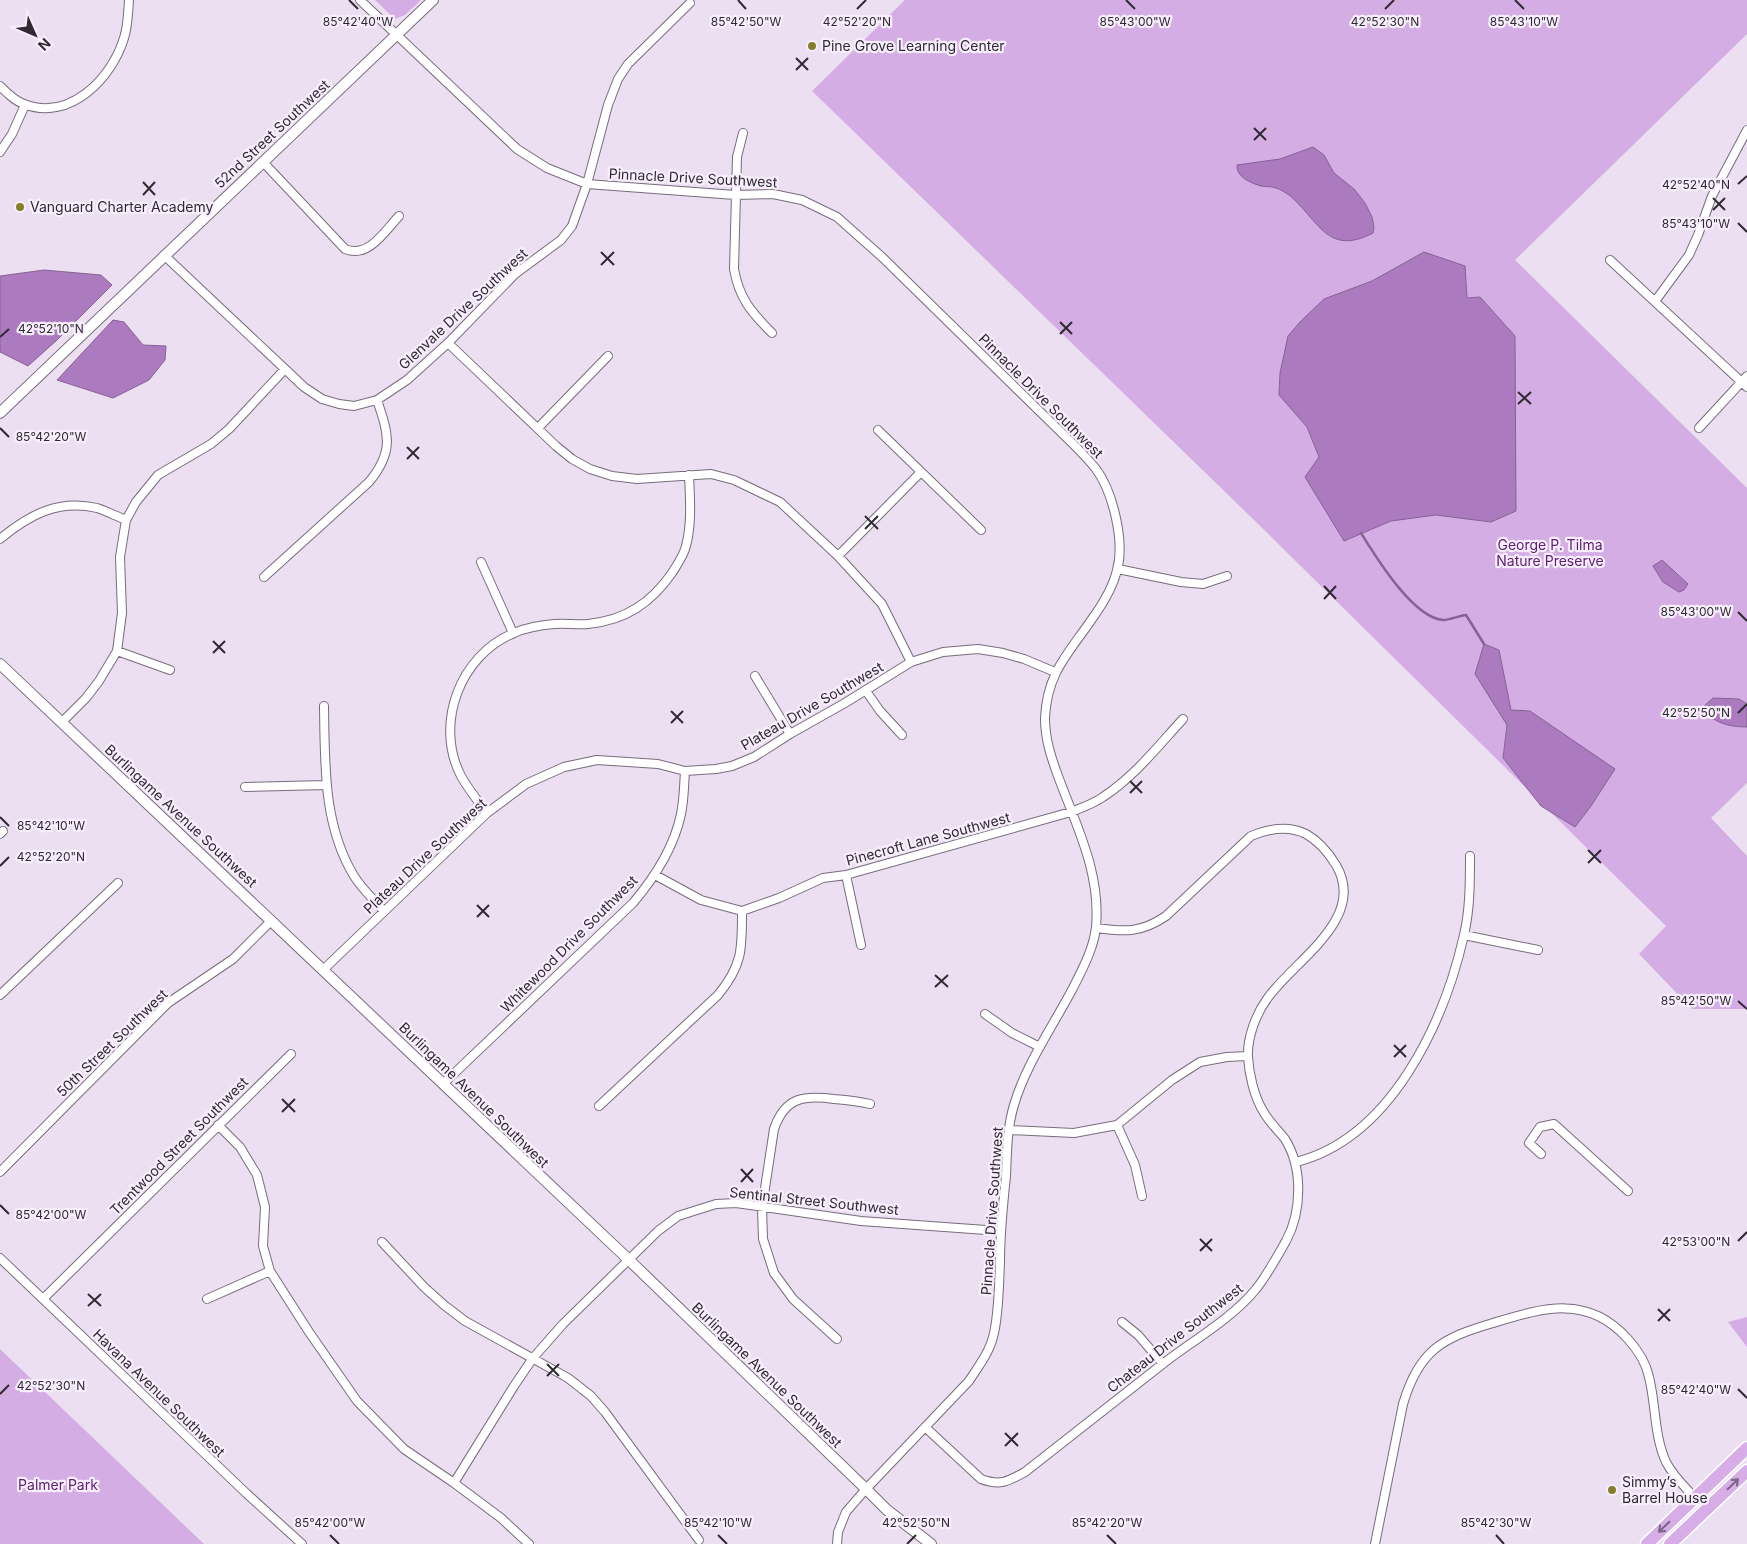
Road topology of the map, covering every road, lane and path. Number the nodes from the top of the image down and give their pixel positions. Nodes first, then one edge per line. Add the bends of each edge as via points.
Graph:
1 (129, 0) edge
2 (360, 0) edge
3 (433, 0) edge
4 (690, 3) dead end
5 (396, 35) junction
6 (0, 86) edge
7 (25, 105) junction
8 (1747, 130) edge
9 (743, 132) dead end
10 (0, 152) edge
11 (263, 162) junction
12 (587, 184) junction
13 (735, 195) junction
14 (399, 216) dead end
15 (164, 255) junction
16 (1610, 260) dead end
17 (1656, 300) junction
18 (772, 333) dead end
19 (448, 343) junction
20 (608, 356) dead end
21 (285, 369) junction
22 (1745, 382) edge
23 (378, 400) junction
24 (0, 413) edge
25 (538, 428) junction
26 (1699, 428) dead end
27 (878, 430) dead end
28 (921, 472) junction
29 (689, 475) junction
30 (126, 520) junction
31 (981, 530) dead end
32 (0, 539) edge
33 (838, 556) junction
34 (481, 562) dead end
35 (1118, 569) junction
36 (1227, 576) dead end
37 (264, 578) dead end
38 (514, 633) junction
39 (117, 651) junction
40 (911, 662) junction
41 (0, 664) edge
42 (170, 670) dead end
43 (1055, 672) junction
44 (755, 676) dead end
45 (866, 691) junction
46 (324, 706) dead end
47 (1184, 719) dead end
48 (62, 722) junction
49 (790, 734) junction
50 (902, 735) dead end
51 (685, 771) junction
52 (326, 785) junction
53 (245, 787) dead end
54 (487, 812) junction
55 (1071, 812) junction
56 (1470, 856) dead end
57 (655, 875) junction
58 (846, 875) junction
59 (118, 883) dead end
60 (384, 911) junction
61 (742, 911) junction
62 (271, 921) junction
63 (1096, 928) junction
64 (1464, 936) junction
65 (861, 945) dead end
66 (1538, 950) dead end
67 (323, 970) junction
68 (0, 995) edge
69 (985, 1014) dead end
70 (1040, 1047) junction
71 (291, 1054) dead end
72 (1248, 1056) junction
73 (443, 1084) junction
74 (870, 1104) dead end
75 (599, 1106) dead end
76 (218, 1125) junction
77 (1117, 1125) junction
78 (1009, 1130) junction
79 (1541, 1154) dead end
80 (1296, 1162) junction
81 (0, 1172) edge
82 (1628, 1191) dead end
83 (1142, 1196) dead end
84 (762, 1208) junction
85 (1000, 1231) junction
86 (382, 1242) dead end
87 (0, 1258) edge
88 (628, 1259) junction
89 (270, 1271) junction
90 (207, 1298) dead end
91 (43, 1299) junction
92 (1122, 1322) dead end
93 (837, 1340) dead end
94 (533, 1358) junction
95 (1163, 1364) junction
96 (925, 1427) junction
97 (1747, 1448) edge
98 (1747, 1471) edge
99 (454, 1483) junction
100 (1708, 1486) junction
101 (866, 1489) junction
102 (1695, 1498) junction
103 (1707, 1509) junction
104 (1693, 1522) junction
105 (699, 1540) dead end
106 (302, 1544) edge
107 (529, 1544) edge
108 (837, 1544) edge
109 (931, 1544) edge
110 (1375, 1544) edge
111 (1646, 1544) edge
112 (1670, 1544) edge

1 - 7 street via 122,45 96,84 63,106
2 - 5 street, Pinnacle Drive Southwest
3 - 5 street, 52nd Street Southwest
4 - 12 street, Glenvale Drive Southwest via 666,24 618,78
5 - 11 street, 52nd Street Southwest
5 - 12 street, Pinnacle Drive Southwest via 517,149 547,168
6 - 7 street
7 - 10 street via 17,126
8 - 17 street via 1712,196 1689,255
9 - 13 street via 736,157
11 - 14 street via 345,249 353,252 369,248
11 - 15 street, 52nd Street Southwest
12 - 13 street, Pinnacle Drive Southwest
12 - 19 street, Glenvale Drive Southwest via 572,226 560,240 516,274
13 - 18 street via 734,268 737,284 746,305
13 - 35 street, Pinnacle Drive Southwest via 773,194 802,200 836,217 882,257 1072,442 1097,470 1111,496 1117,524
15 - 21 street, Glenvale Drive Southwest
15 - 24 street, 52nd Street Southwest
16 - 17 street
17 - 22 street
19 - 23 street, Glenvale Drive Southwest via 407,380
19 - 25 street
20 - 25 street
21 - 23 street, Glenvale Drive Southwest via 322,399 354,406
21 - 30 street via 229,429 211,444 158,475
22 - 26 street
23 - 37 street via 388,444 379,471
25 - 29 street via 572,460 612,476 637,479
27 - 28 street
28 - 31 street
28 - 33 street
29 - 33 street via 711,474 734,480 780,502
29 - 38 street via 691,515 686,549 652,598 619,618 588,624 554,624
30 - 32 street via 98,508 62,506 26,518
30 - 39 street via 120,557 122,613
33 - 40 street via 882,604
34 - 38 street
35 - 36 street via 1203,584
35 - 43 street, Pinnacle Drive Southwest via 1103,602
38 - 54 street via 487,649 474,662 458,690 449,725 460,775
39 - 42 street
39 - 48 street via 86,698
40 - 43 street, Plateau Drive Southwest via 943,652 978,649 1010,655
40 - 45 street, Plateau Drive Southwest
41 - 48 street, Burlingame Avenue Southwest
43 - 55 street, Pinnacle Drive Southwest via 1048,693 1046,736
44 - 49 street
45 - 49 street, Plateau Drive Southwest
45 - 50 street
46 - 52 street
47 - 55 street, Pinecroft Lane Southwest via 1124,782 1101,799
48 - 62 street, Burlingame Avenue Southwest
49 - 51 street, Plateau Drive Southwest via 754,757 732,766
51 - 54 street, Plateau Drive Southwest via 636,761 579,763 526,784
51 - 57 street, Whitewood Drive Southwest via 681,814 674,837
52 - 53 street
52 - 60 street via 332,823 342,852 355,877
54 - 60 street, Plateau Drive Southwest
55 - 58 street, Pinecroft Lane Southwest
55 - 63 street, Pinnacle Drive Southwest via 1093,872
56 - 64 street via 1470,895
57 - 61 street via 701,900
57 - 73 street, Whitewood Drive Southwest via 633,903
58 - 61 street, Pinecroft Lane Southwest via 822,878
58 - 65 street
59 - 68 street
60 - 67 street, Plateau Drive Southwest
61 - 75 street via 741,954 727,984
62 - 67 street, Burlingame Avenue Southwest
62 - 81 street, 50th Street Southwest via 233,959 168,1003
63 - 70 street, Pinnacle Drive Southwest via 1080,974
63 - 72 street, Chateau Drive Southwest via 1138,930 1154,924 1250,836 1266,830 1290,829 1317,841 1328,852 1342,876 1339,912 1323,940 1266,1000 1250,1039
64 - 66 street
64 - 80 street via 1447,997 1430,1034 1396,1090 1340,1144
67 - 73 street, Burlingame Avenue Southwest
69 - 70 street
70 - 78 street, Pinnacle Drive Southwest via 1014,1105
71 - 76 street, Trentwood Street Southwest
72 - 77 street via 1200,1062 1172,1080
72 - 80 street, Chateau Drive Southwest via 1259,1102 1285,1139
73 - 88 street, Burlingame Avenue Southwest
74 - 84 street via 816,1096 790,1103 777,1119 774,1129
76 - 89 street via 240,1147 257,1175 265,1207 263,1246
76 - 91 street, Trentwood Street Southwest
77 - 78 street via 1074,1133
77 - 83 street via 1136,1165
78 - 85 street, Pinnacle Drive Southwest
79 - 82 street via 1529,1143 1540,1127 1554,1124
80 - 95 street, Chateau Drive Southwest via 1297,1204 1293,1224 1256,1289 1228,1315
84 - 85 street, Sentinal Street Southwest via 861,1221
84 - 88 street, Sentinal Street Southwest via 736,1203 716,1204 678,1216
84 - 93 street via 763,1238 774,1273 793,1299
85 - 96 street, Pinnacle Drive Southwest via 999,1293 993,1337 968,1381
86 - 94 street via 444,1304 465,1320
87 - 91 street, Havana Avenue Southwest
88 - 94 street, Sentinal Street Southwest
88 - 101 street, Burlingame Avenue Southwest
89 - 90 street
89 - 99 street via 357,1401 404,1449
91 - 106 street, Havana Avenue Southwest
92 - 95 street
94 - 99 street, Sentinal Street Southwest
94 - 105 street via 591,1396
95 - 96 street, Chateau Drive Southwest via 1025,1472 1006,1482 992,1483 981,1479
96 - 101 street, Pinnacle Drive Southwest
97 - 100 main road
103 -> 98 main road
99 - 107 street
100 - 102 main road
100 - 103 main road
101 - 108 street, Pinnacle Drive Southwest via 846,1512
101 - 109 street, Burlingame Avenue Southwest
102 - 104 main road via 1698,1508
102 - 110 street via 1674,1474 1661,1450 1649,1377 1636,1348 1615,1326 1602,1318 1572,1308 1546,1308 1462,1332 1438,1346 1420,1364 1403,1404
102 -> 111 main road
103 - 104 main road
104 - 112 main road

